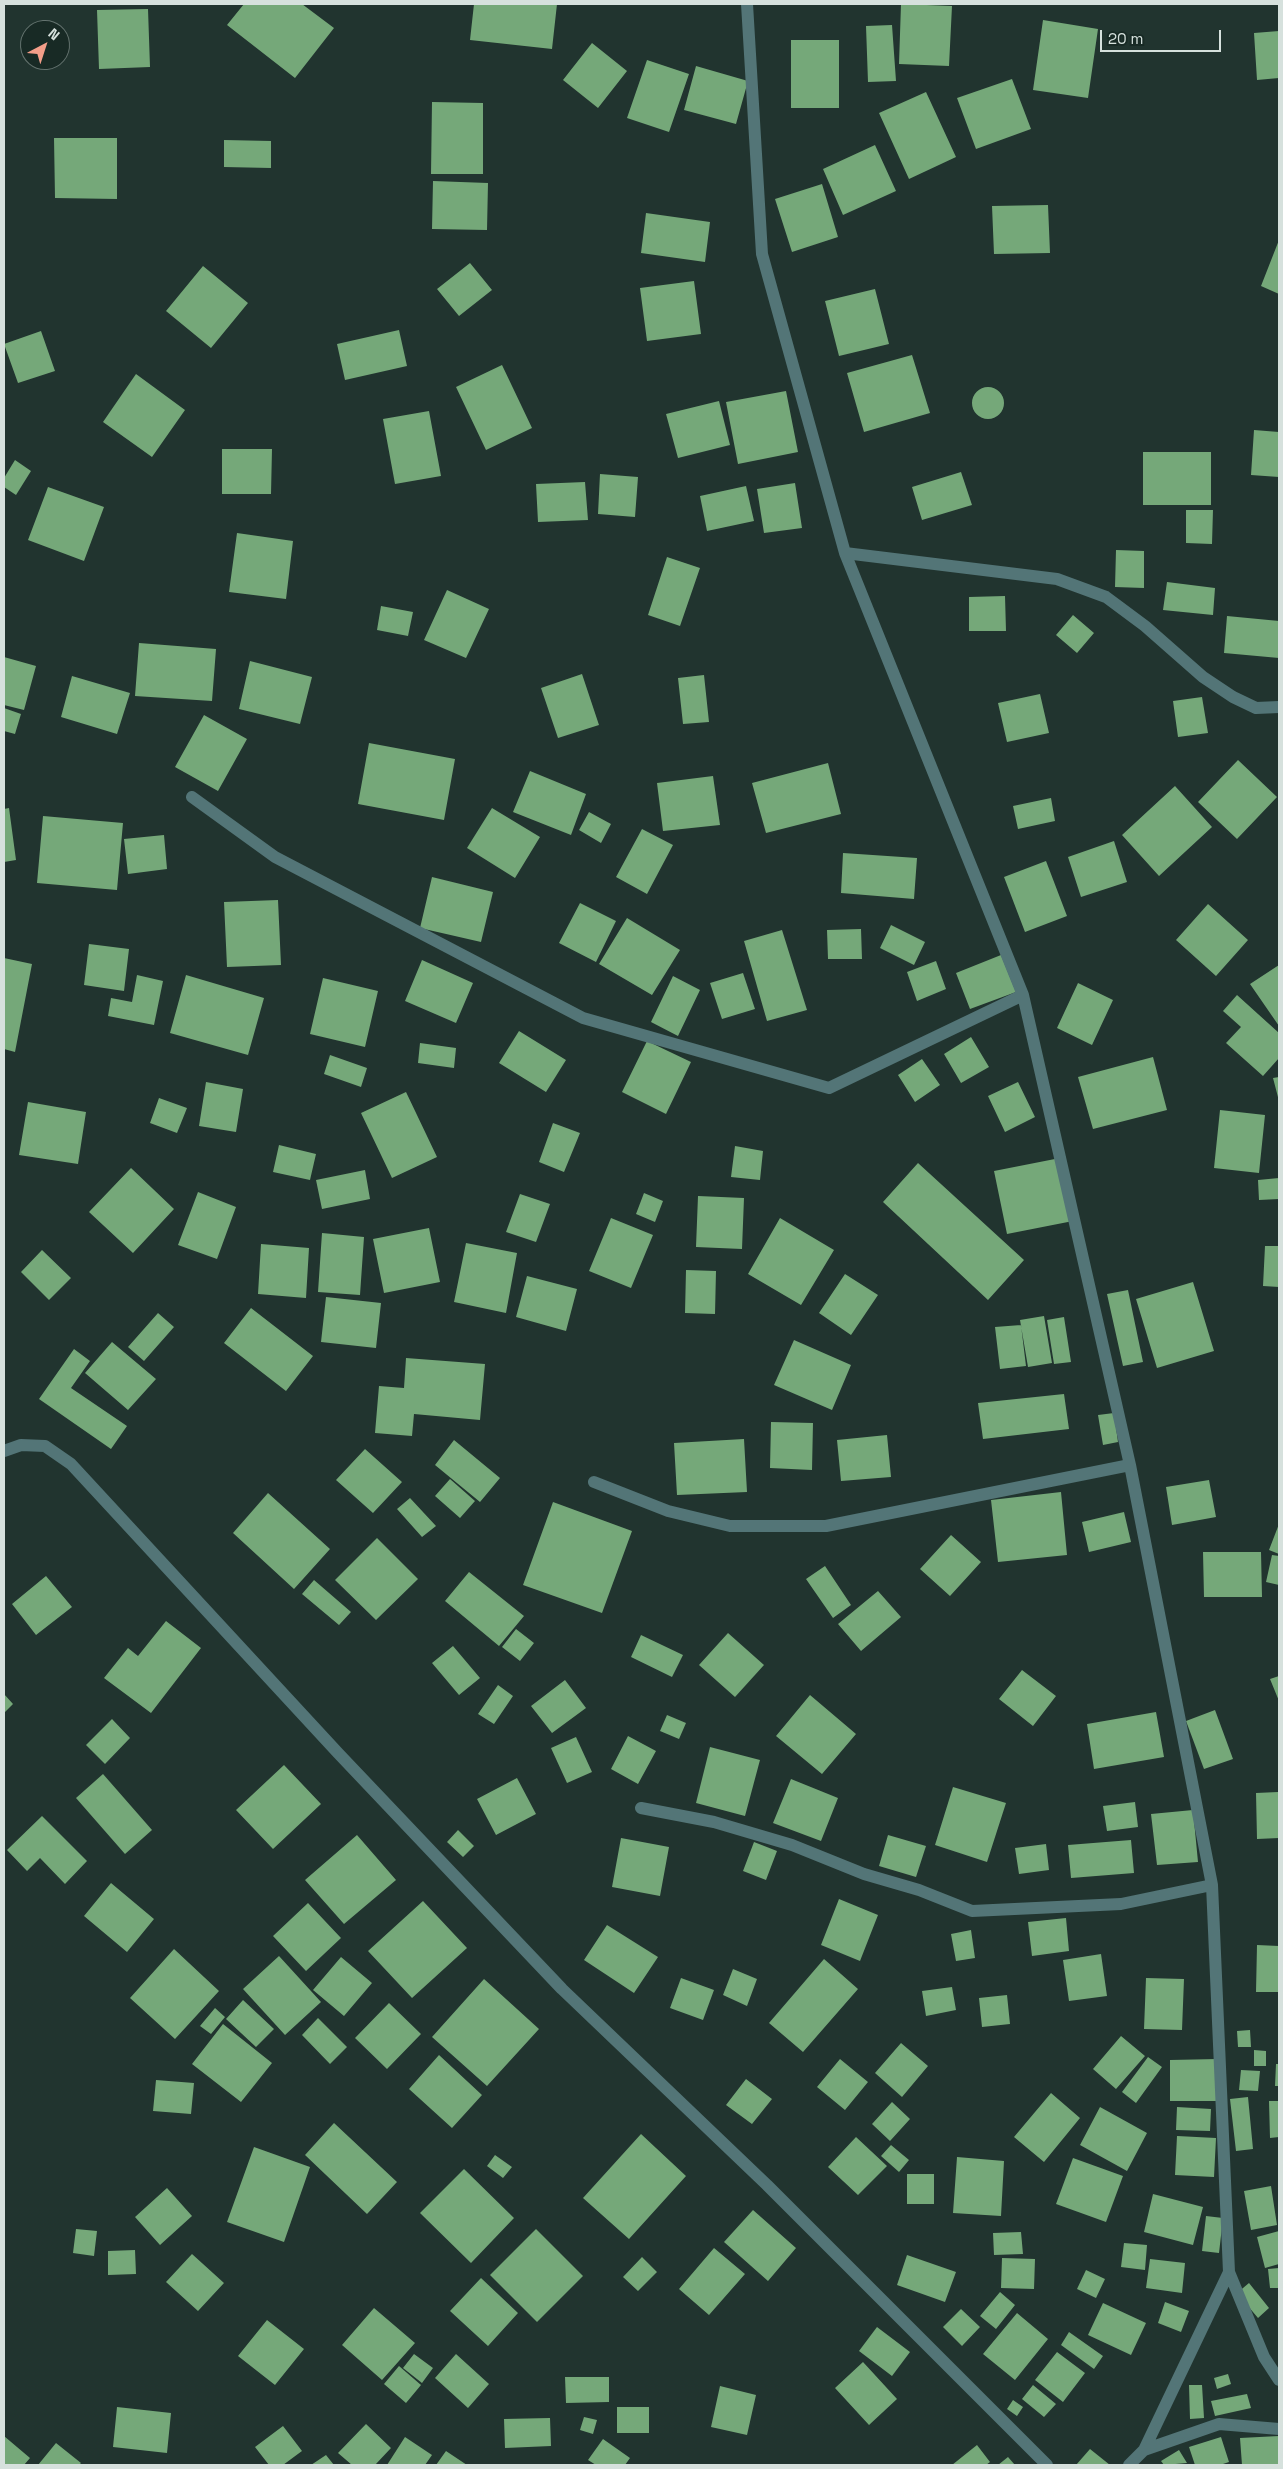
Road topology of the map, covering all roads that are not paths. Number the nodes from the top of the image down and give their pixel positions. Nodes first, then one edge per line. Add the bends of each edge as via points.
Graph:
1 (747, 4) edge
2 (845, 553) junction
3 (1279, 707) edge
4 (192, 797) dead end
5 (1023, 995) junction
6 (4, 1451) edge
7 (1130, 1465) junction
8 (594, 1482) dead end
9 (641, 1808) dead end
10 (1212, 1884) junction
11 (1229, 2272) junction
12 (1279, 2380) edge
13 (1279, 2429) edge
14 (1144, 2450) junction
15 (1047, 2465) edge
16 (1129, 2465) edge

1 - 2 street via 762,254
2 - 3 street via 1057,579 1106,597 1203,677 1233,697 1256,708
2 - 5 street
4 - 5 street via 275,857 583,1018 829,1088
5 - 7 street
6 - 15 street via 21,1445 44,1446 71,1464 562,1989 773,2191
7 - 8 street via 826,1526 730,1526 668,1511
7 - 10 street
9 - 10 street via 714,1822 783,1843 972,1911 1121,1904
10 - 11 street
11 - 12 street via 1264,2356
11 - 14 street
13 - 14 street via 1219,2424
14 - 16 street

